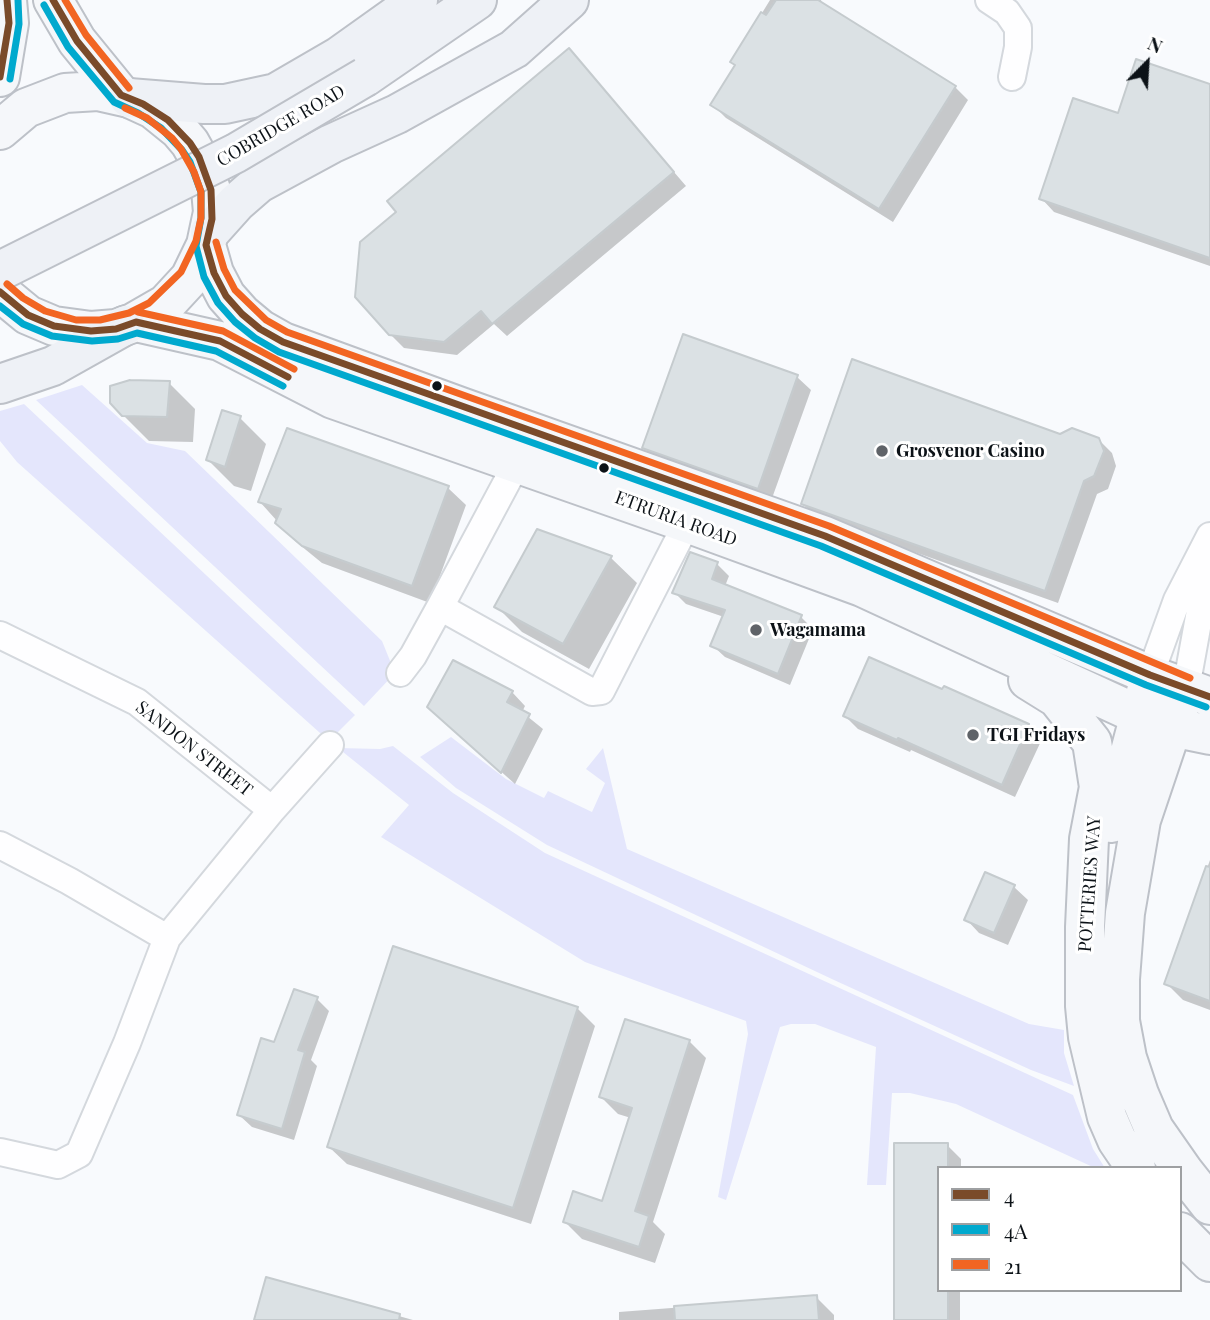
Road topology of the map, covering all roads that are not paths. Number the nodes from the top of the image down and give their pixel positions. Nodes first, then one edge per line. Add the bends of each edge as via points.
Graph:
1 (7, 0) edge
2 (53, 0) edge
3 (418, 0) edge
4 (477, 0) edge
5 (569, 0) edge
6 (989, 0) edge
7 (0, 77) edge
8 (1012, 77) dead end
9 (125, 96) junction
10 (0, 130) edge
11 (208, 239) junction
12 (0, 271) edge
13 (0, 292) edge
14 (131, 323) junction
15 (0, 384) edge
16 (521, 447) junction
17 (687, 523) junction
18 (1210, 536) edge
19 (1210, 556) edge
20 (440, 607) junction
21 (941, 624) junction
22 (0, 635) edge
23 (400, 673) dead end
24 (1150, 675) junction
25 (1198, 693) edge
26 (1156, 722) junction
27 (1210, 735) edge
28 (330, 746) dead end
29 (272, 810) junction
30 (0, 845) edge
31 (1085, 927) junction
32 (167, 938) junction
33 (0, 1152) edge
34 (1135, 1166) edge
35 (1181, 1166) edge
36 (1182, 1167) edge
37 (1210, 1205) edge
38 (1182, 1234) edge
39 (1210, 1262) edge

1 - 7 main road via 9,23
2 - 9 main road via 77,41
3 - 9 highway via 338,57 276,93 225,104
4 - 12 highway, COBRIDGE ROAD, bridge via 365,77 236,153
5 - 11 highway via 514,49 259,183 236,203
6 - 8 street via 1018,27
9 - 10 main road via 88,90 53,96 26,108
9 - 11 main road via 168,120 199,157 211,190
11 - 14 main road via 179,291 155,312
11 - 16 main road, ETRURIA ROAD via 214,273 226,296 260,329
13 - 14 main road via 28,314 54,326 91,331
14 - 15 highway via 53,366
14 - 16 main road, ETRURIA ROAD via 220,341 332,399
16 - 17 main road, ETRURIA ROAD
16 - 20 street
16 - 24 main road, ETRURIA ROAD via 825,536
17 - 20 street via 601,691 592,692
17 - 21 main road, ETRURIA ROAD via 862,587
18 - 24 street via 1177,600
19 - 25 street
20 - 23 street
21 - 26 main road, ETRURIA ROAD
21 - 31 main road, POTTERIES WAY via 1057,698 1092,742 1099,787 1089,839
22 - 29 street, SANDON STREET via 136,702
24 - 25 main road, ETRURIA ROAD
24 - 26 main road
25 - 26 main road
26 - 27 main road, ETRURIA ROAD
26 - 31 main road
26 - 35 main road, POTTERIES WAY via 1125,913 1120,1021 1127,1058 1154,1129
28 - 29 street
29 - 32 street
30 - 32 street
31 - 34 main road, POTTERIES WAY via 1085,1006 1092,1061 1107,1117
32 - 33 street via 79,1154 58,1164
36 - 37 main road, POTTERIES WAY
38 - 39 main road

